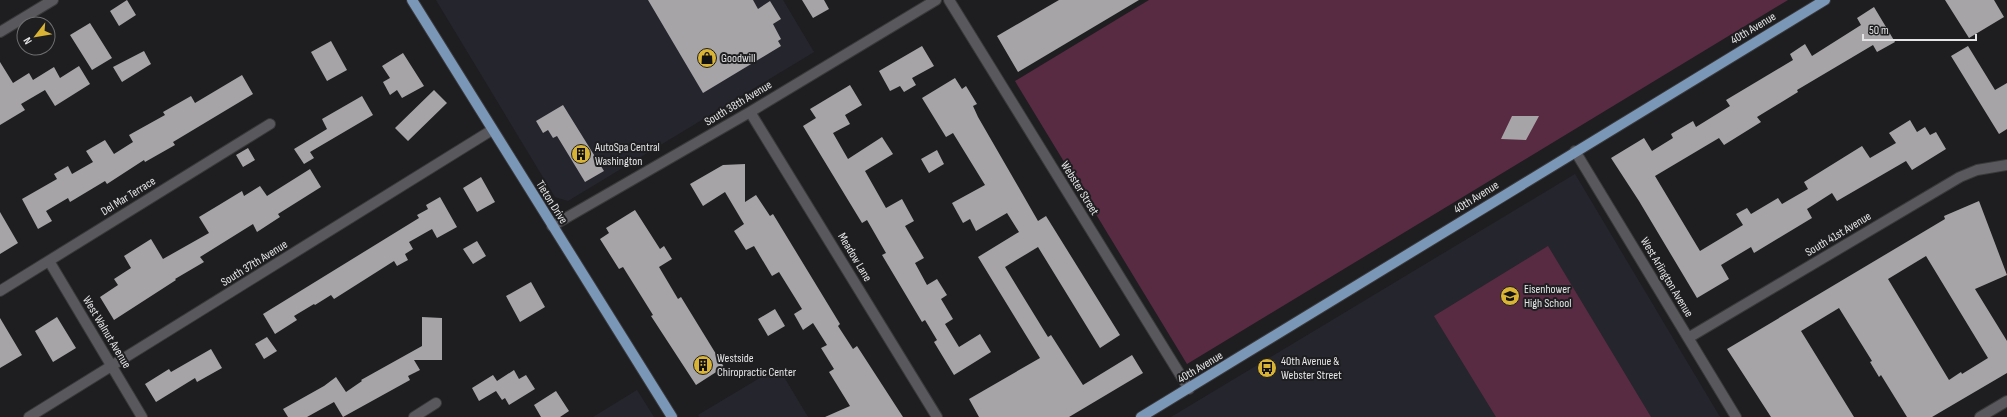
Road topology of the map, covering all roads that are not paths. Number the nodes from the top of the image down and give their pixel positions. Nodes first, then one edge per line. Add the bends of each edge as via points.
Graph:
1 (53, 0) edge
2 (412, 0) edge
3 (936, 0) edge
4 (949, 0) edge
5 (1825, 0) edge
6 (0, 32) edge
7 (750, 112) junction
8 (270, 124) dead end
9 (492, 130) junction
10 (1575, 151) junction
11 (2007, 166) edge
12 (552, 226) junction
13 (49, 261) junction
14 (0, 291) edge
15 (1688, 338) junction
16 (112, 367) junction
17 (1190, 389) junction
18 (2007, 401) edge
19 (436, 403) dead end
20 (29, 417) edge
21 (142, 417) edge
22 (414, 417) edge
23 (672, 417) edge
24 (937, 417) edge
25 (1141, 417) edge
26 (1736, 417) edge
27 (1980, 417) edge

1 - 6 street
2 - 9 main road, Tieton Drive
3 - 7 street, South 38th Avenue
4 - 17 street, Webster Street
5 - 10 main road, 40th Avenue
7 - 12 street, South 38th Avenue
7 - 24 street, Meadow Lane
8 - 13 street, Del Mar Terrace
9 - 12 main road, Tieton Drive
9 - 16 street, South 37th Avenue
10 - 15 street, West Arlington Avenue
10 - 17 main road, 40th Avenue
11 - 15 street, South 41st Avenue via 1977,170 1960,177
12 - 23 main road, Tieton Drive
13 - 14 street, Del Mar Terrace
13 - 16 street, West Walnut Avenue
15 - 26 street, West Arlington Avenue
16 - 20 street, South 37th Avenue
16 - 21 street, West Walnut Avenue
17 - 25 main road, 40th Avenue
18 - 27 street
19 - 22 street

